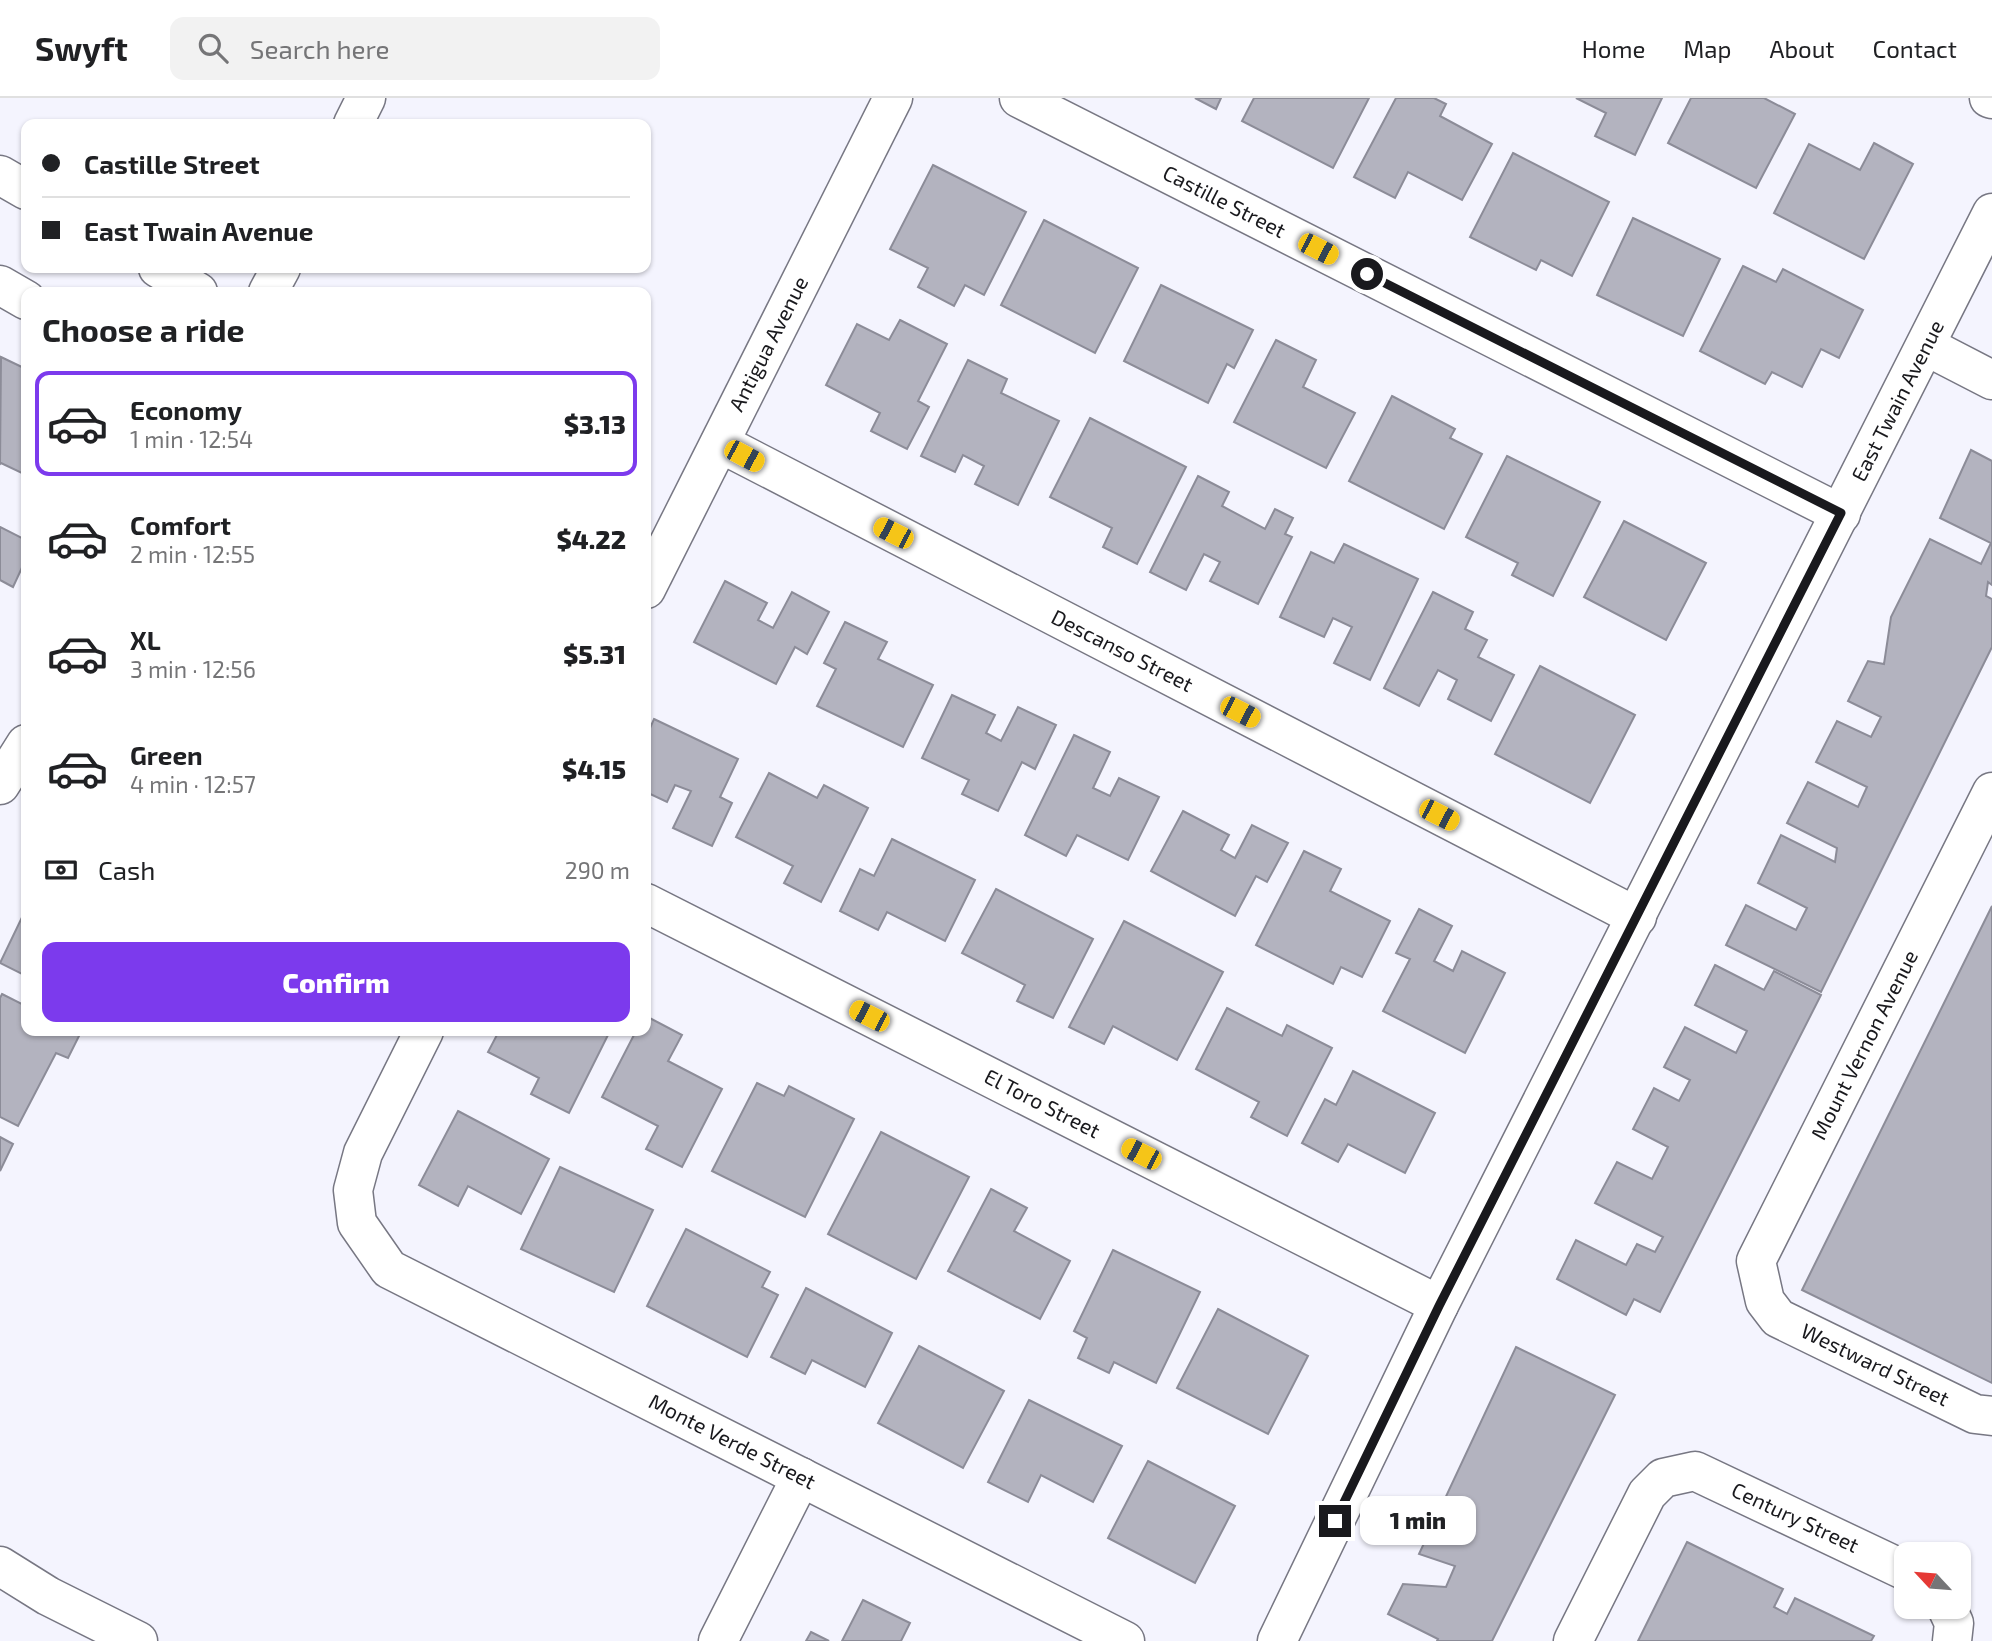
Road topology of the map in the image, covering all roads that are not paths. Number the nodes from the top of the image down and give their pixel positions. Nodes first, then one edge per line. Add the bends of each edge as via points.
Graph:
1 (366, 98) edge
2 (893, 98) edge
3 (1019, 98) edge
4 (356, 119) edge
5 (0, 175) edge
6 (21, 187) edge
7 (1992, 213) edge
8 (167, 273) edge
9 (0, 285) edge
10 (190, 287) edge
11 (21, 297) edge
12 (1926, 346) junction
13 (1992, 380) edge
14 (720, 443) junction
15 (1841, 513) junction
16 (651, 579) edge
17 (21, 752) edge
18 (0, 785) edge
19 (1992, 792) edge
20 (651, 906) edge
21 (1637, 917) junction
22 (422, 1036) edge
23 (1765, 1301) joint
24 (1439, 1306) junction
25 (1992, 1416) edge
26 (801, 1477) junction
27 (1894, 1565) edge
28 (0, 1566) edge
29 (138, 1641) edge
30 (718, 1641) edge
31 (1125, 1641) edge
32 (1277, 1641) edge
33 (1573, 1641) edge

1 - 4 street
2 - 14 street, Antigua Avenue
3 - 15 street, Castille Street
5 - 6 street
7 - 12 street, East Twain Avenue
8 - 10 street
9 - 11 street
12 - 13 street
12 - 15 street, East Twain Avenue
14 - 16 street, Antigua Avenue
14 - 21 street, Descanso Street
15 - 21 street, East Twain Avenue
17 - 18 street
19 - 23 street, Mount Vernon Avenue via 1756,1261
20 - 24 street, El Toro Street
21 - 24 street, East Twain Avenue
22 - 26 street, Monte Verde Street via 363,1153 353,1190 357,1223 389,1269
23 - 25 street, Westward Street via 1778,1318 1975,1414
24 - 32 street, East Twain Avenue
26 - 30 street
26 - 31 street, Monte Verde Street
27 - 33 street, Century Street via 1695,1471 1663,1478 1647,1494
28 - 29 street

